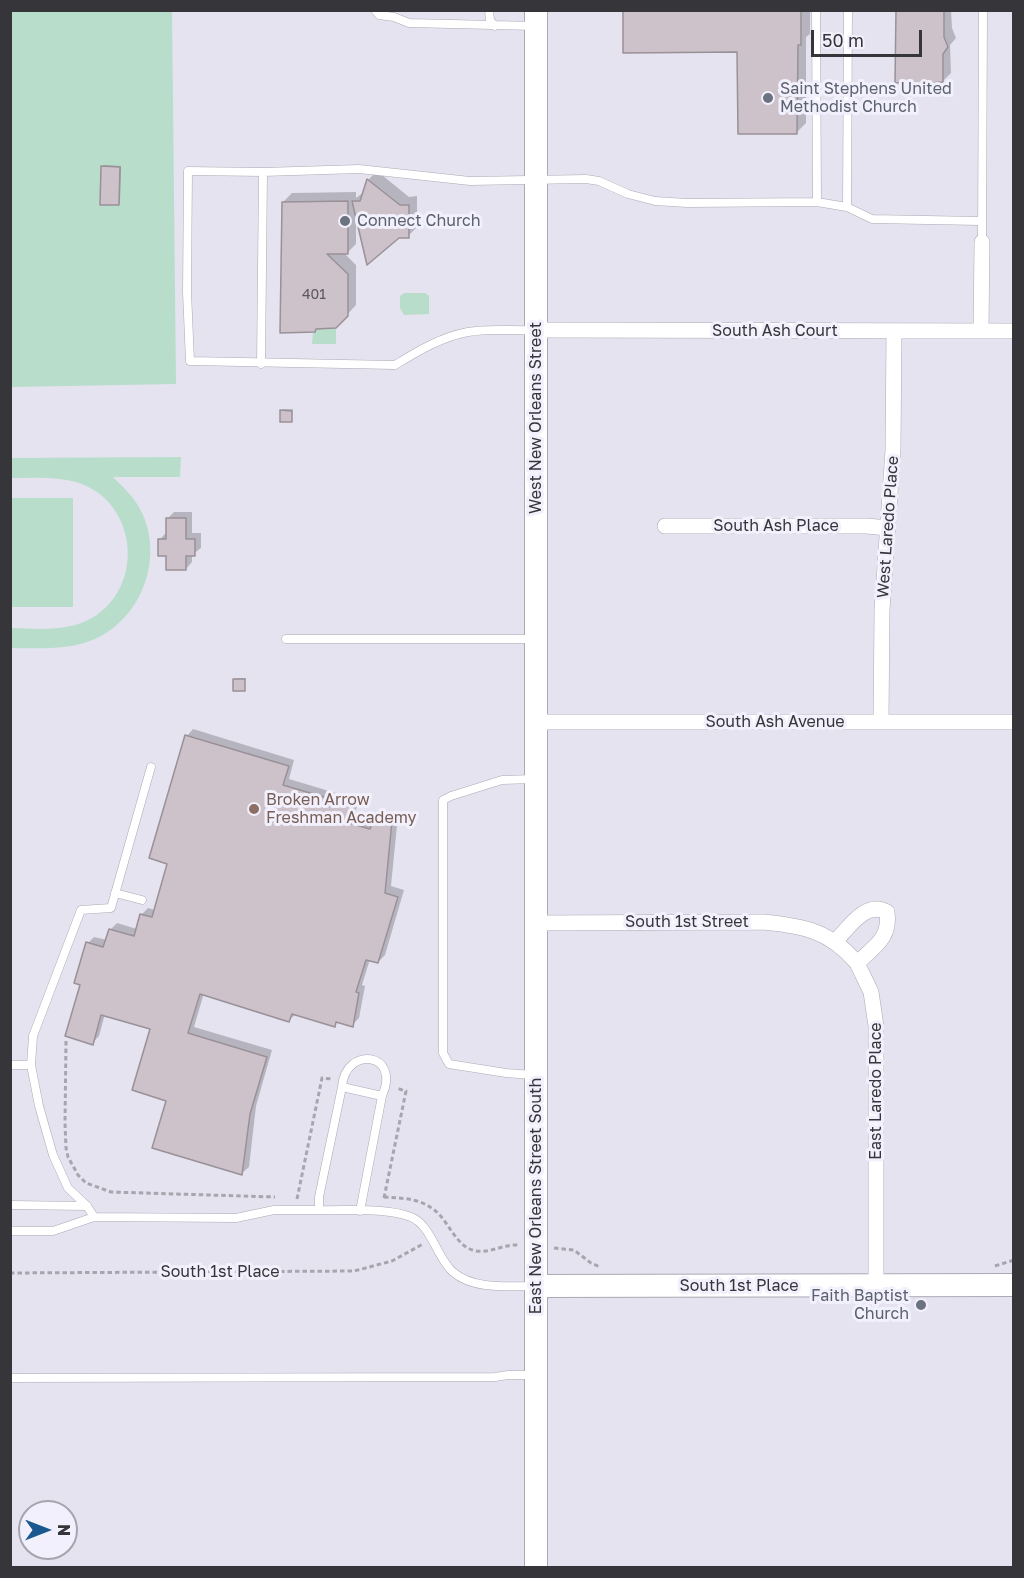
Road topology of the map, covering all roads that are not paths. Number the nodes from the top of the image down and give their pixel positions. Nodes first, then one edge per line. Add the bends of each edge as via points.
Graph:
1 (375, 10) edge
2 (489, 10) edge
3 (816, 10) edge
4 (848, 10) edge
5 (983, 10) edge
6 (536, 18) edge
7 (495, 26) junction
8 (263, 172) junction
9 (536, 180) junction
10 (817, 202) junction
11 (847, 207) junction
12 (980, 221) junction
13 (982, 242) joint
14 (536, 330) junction
15 (894, 331) junction
16 (981, 331) junction
17 (1014, 331) edge
18 (261, 364) junction
19 (665, 526) dead end
20 (887, 528) junction
21 (286, 639) dead end
22 (536, 639) junction
23 (536, 722) junction
24 (881, 722) junction
25 (1014, 722) edge
26 (151, 767) dead end
27 (536, 779) junction
28 (536, 825) joint
29 (115, 893) junction
30 (142, 900) dead end
31 (536, 922) junction
32 (836, 942) junction
33 (857, 963) junction
34 (10, 1065) edge
35 (31, 1065) junction
36 (536, 1075) junction
37 (342, 1087) junction
38 (382, 1096) junction
39 (10, 1206) edge
40 (87, 1206) junction
41 (319, 1210) junction
42 (360, 1211) junction
43 (94, 1217) junction
44 (10, 1231) edge
45 (876, 1285) junction
46 (1014, 1285) edge
47 (536, 1286) junction
48 (536, 1375) junction
49 (10, 1378) edge
50 (536, 1568) edge

1 - 7 lane via 379,15 409,23
2 - 7 lane
3 - 10 lane
4 - 11 lane
5 - 12 lane
6 - 7 lane
6 - 9 main road, West New Orleans Street
8 - 9 lane via 359,169 470,181
8 - 18 lane
8 - 18 lane via 188,171 190,361
9 - 10 lane via 586,179 663,201
9 - 14 main road, West New Orleans Street
10 - 11 lane
11 - 12 lane via 872,219
12 - 13 lane
13 - 16 street
14 - 15 street, South Ash Court
14 - 18 lane via 456,335 421,348 395,365
14 - 22 main road, West New Orleans Street
15 - 16 street, South Ash Court
15 - 20 street, West Laredo Place via 893,450
16 - 17 street, South Ash Court
19 - 20 street, South Ash Place
20 - 24 street, West Laredo Place
21 - 22 lane
22 - 23 main road, West New Orleans Street
23 - 24 street, South Ash Avenue
23 - 27 main road, West New Orleans Street
24 - 25 street, South Ash Avenue
26 - 29 lane
27 - 28 main road, West New Orleans Street
27 - 36 lane via 502,780 444,800 443,1053 449,1064
28 - 31 main road, East New Orleans Street South
29 - 30 lane
29 - 35 lane via 111,908 81,910 33,1036
31 - 32 street, South 1st Street via 764,922 808,929
31 - 36 main road, East New Orleans Street South
32 - 33 street, South 1st Street
32 - 33 street via 871,908 887,912 886,934
33 - 45 street, East Laredo Place via 871,992 876,1026
34 - 35 lane
35 - 40 lane via 53,1155 68,1188
36 - 47 main road, East New Orleans Street South
37 - 38 lane
37 - 38 lane via 349,1067 367,1058 376,1061 387,1074
37 - 41 lane
38 - 42 lane
39 - 40 lane
40 - 43 lane
41 - 42 lane
41 - 43 lane via 274,1210 236,1218
42 - 47 lane via 412,1217 424,1226 453,1272 475,1283
43 - 44 lane via 52,1231
45 - 46 main road, South 1st Place
45 - 47 main road, South 1st Place
47 - 48 main road, East New Orleans Street South
48 - 49 lane
48 - 50 main road, East New Orleans Street South

